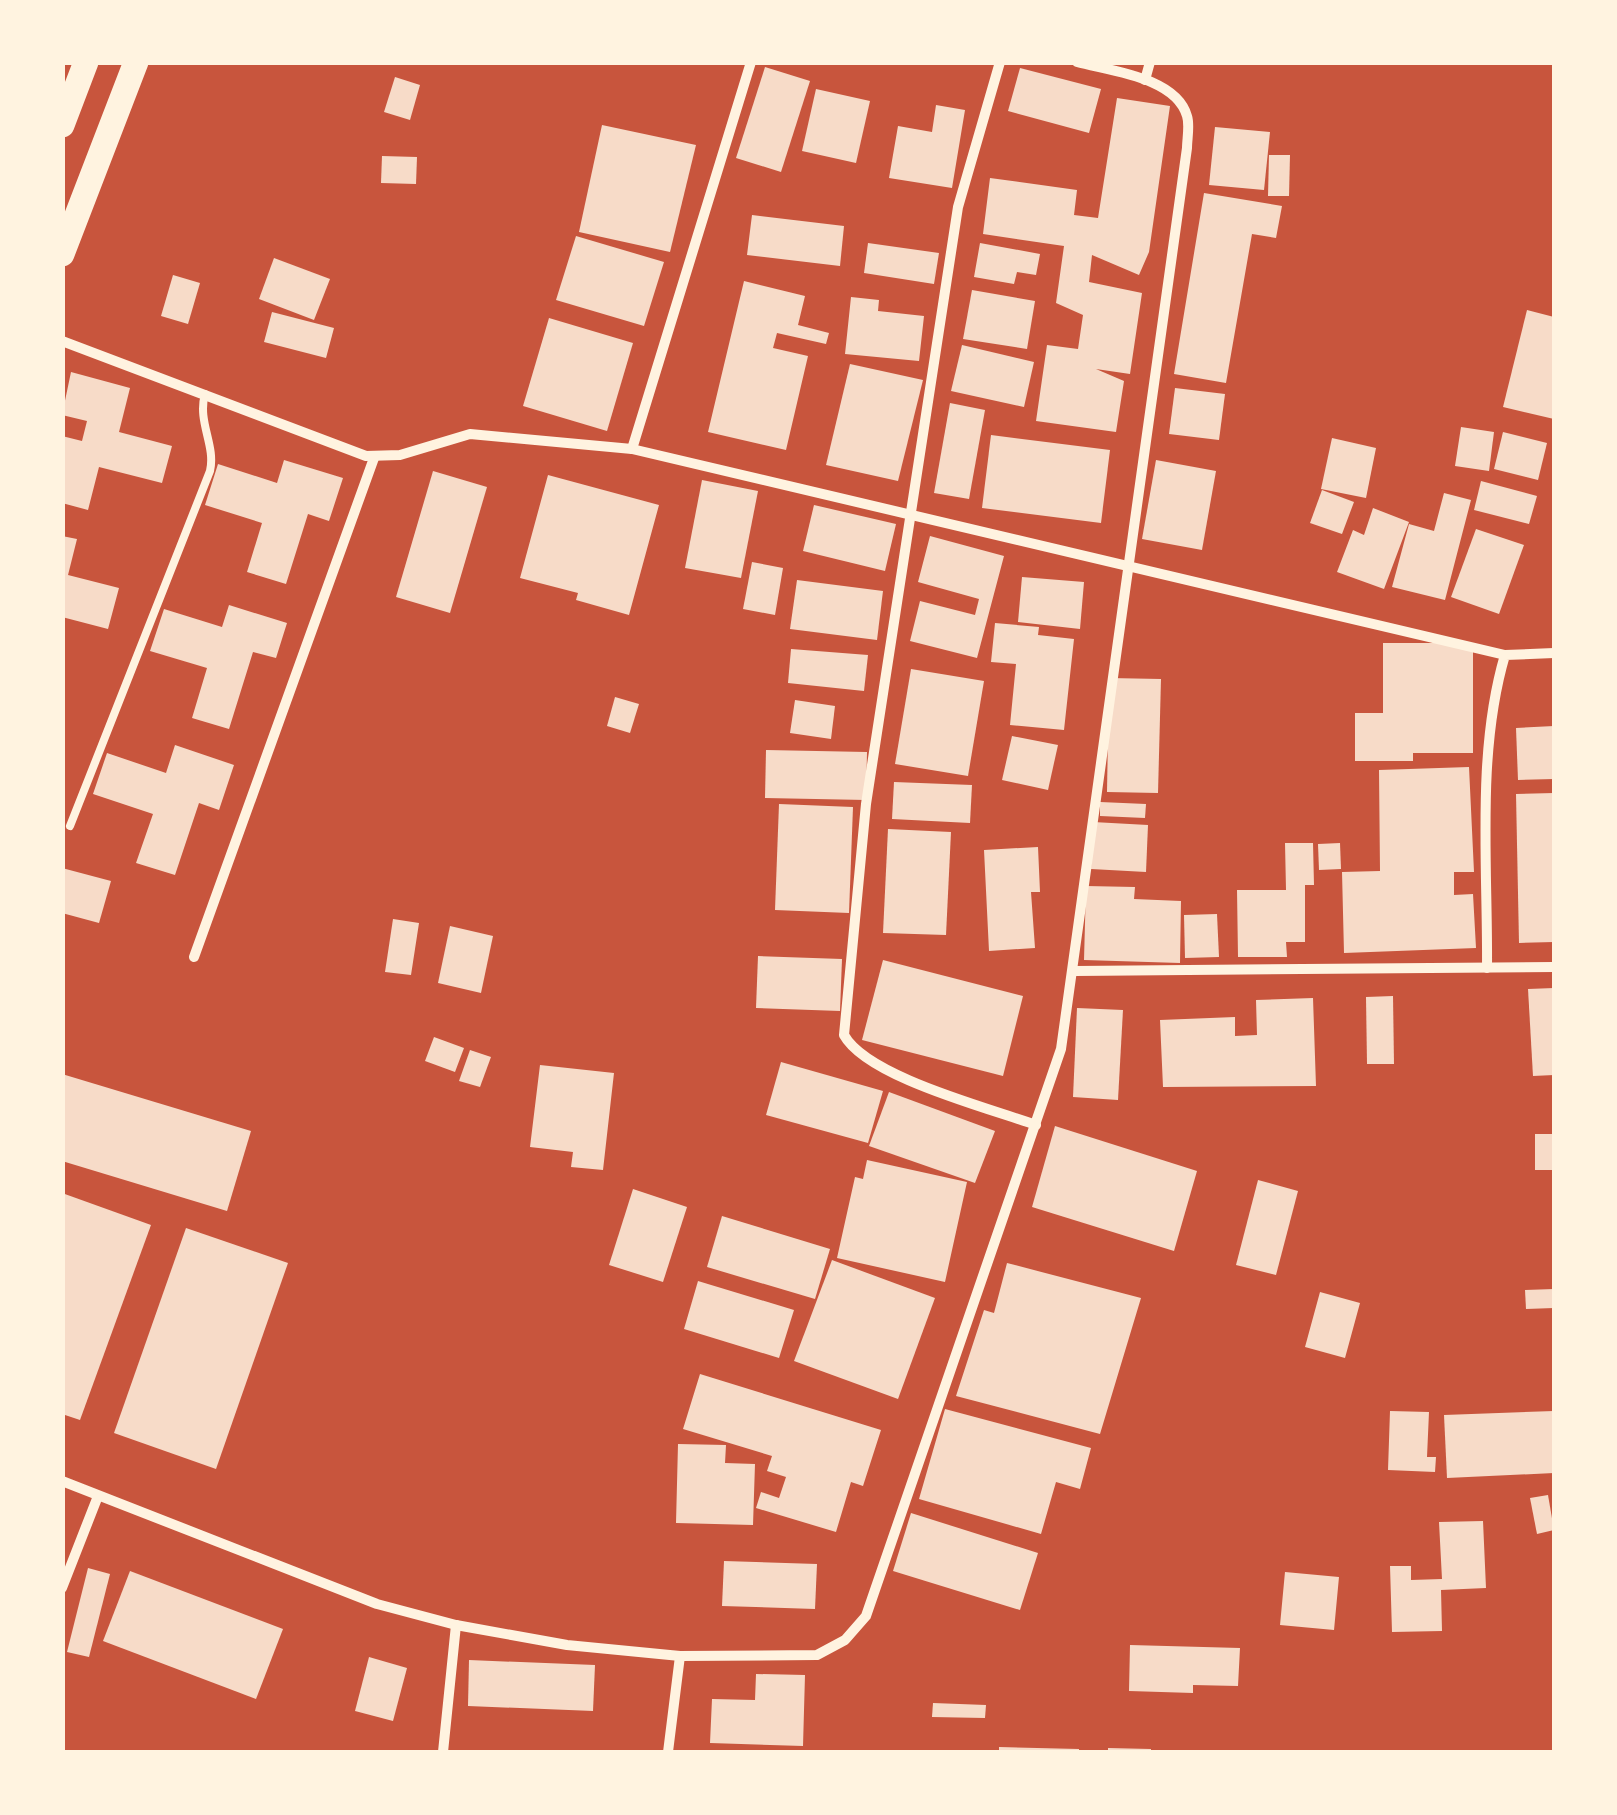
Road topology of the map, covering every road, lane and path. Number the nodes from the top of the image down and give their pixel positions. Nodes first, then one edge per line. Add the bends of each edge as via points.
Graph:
1 (86, 62) edge
2 (136, 62) edge
3 (751, 62) edge
4 (1000, 62) edge
5 (1077, 62) edge
6 (1150, 62) edge
7 (1145, 80) junction
8 (62, 124) edge
9 (62, 254) edge
10 (62, 342) edge
11 (205, 393) junction
12 (632, 448) junction
13 (374, 458) junction
14 (911, 512) junction
15 (1129, 563) junction
16 (1554, 653) edge
17 (1505, 655) junction
18 (70, 826) dead end
19 (194, 957) dead end
20 (1554, 967) edge
21 (1487, 968) junction
22 (1075, 971) junction
23 (1036, 1125) junction
24 (62, 1482) edge
25 (98, 1496) junction
26 (62, 1588) edge
27 (456, 1624) junction
28 (680, 1656) junction
29 (443, 1752) edge
30 (668, 1752) edge

1 - 8 main road
2 - 9 main road
3 - 12 street
4 - 14 street via 958,207
5 - 7 street
6 - 7 street
7 - 15 street via 1175,95 1188,117
10 - 11 street
11 - 13 street
11 - 18 lane via 200,414 210,471
12 - 13 street via 470,434
12 - 14 street
13 - 19 street
14 - 15 street
14 - 23 street via 866,804 844,1035 853,1052
15 - 17 street
15 - 22 street
16 - 17 street
17 - 21 street via 1489,752
20 - 21 street
21 - 22 street
22 - 23 street
23 - 28 street via 866,1616 845,1640 817,1655
24 - 25 street
25 - 26 street
25 - 27 street via 376,1604
27 - 28 street via 567,1645
27 - 29 street
28 - 30 street

